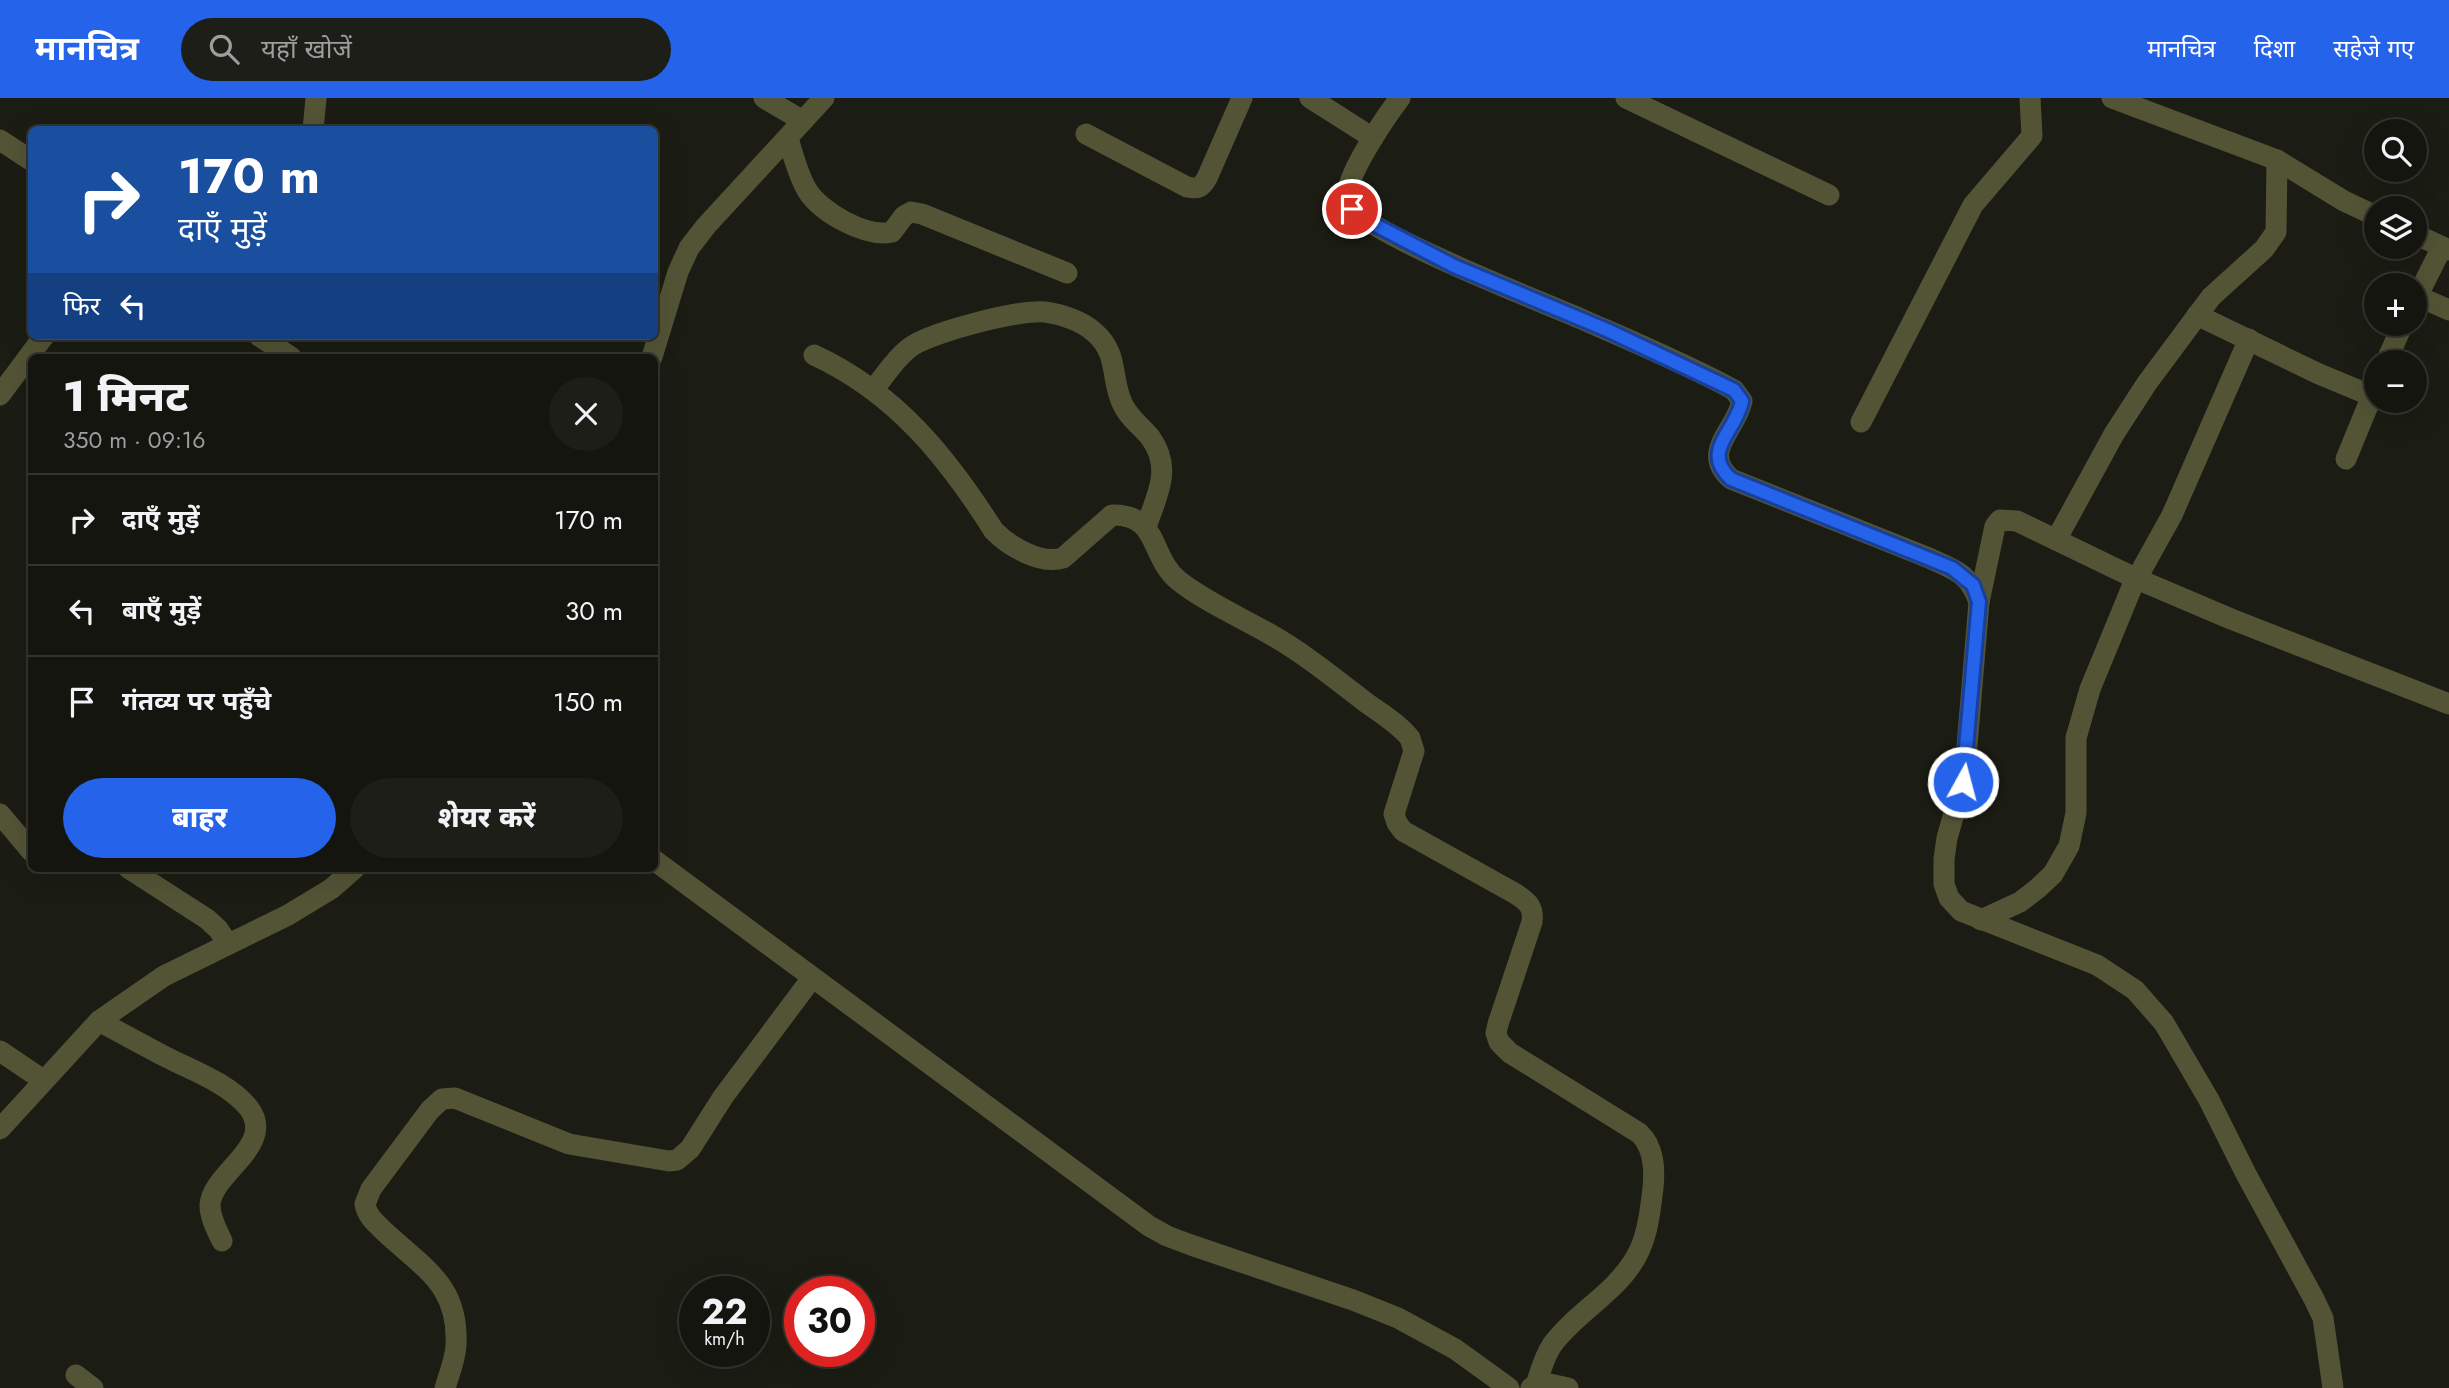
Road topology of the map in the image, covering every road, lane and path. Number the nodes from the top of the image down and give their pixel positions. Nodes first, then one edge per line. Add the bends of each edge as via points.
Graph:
1 (316, 98) edge
2 (764, 98) edge
3 (824, 98) edge
4 (1242, 98) edge
5 (1310, 98) edge
6 (1399, 98) edge
7 (1626, 98) edge
8 (2030, 98) edge
9 (2112, 98) edge
10 (803, 121) junction
11 (313, 126) edge
12 (1086, 134) dead end
13 (788, 138) junction
14 (1373, 138) junction
15 (0, 140) edge
16 (28, 158) edge
17 (2277, 160) junction
18 (1829, 195) dead end
19 (2364, 210) edge
20 (2427, 240) edge
21 (2445, 248) edge
22 (1067, 273) dead end
23 (2427, 280) edge
24 (2427, 303) edge
25 (660, 307) edge
26 (2449, 310) edge
27 (2197, 316) junction
28 (2249, 339) junction
29 (266, 340) edge
30 (287, 354) edge
31 (814, 355) dead end
32 (28, 357) edge
33 (2364, 388) edge
34 (873, 390) junction
35 (0, 395) edge
36 (2365, 413) edge
37 (1861, 422) dead end
38 (2346, 459) dead end
39 (1146, 527) junction
40 (2056, 540) junction
41 (2137, 579) junction
42 (1979, 602) junction
43 (2449, 704) edge
44 (0, 814) edge
45 (28, 847) edge
46 (658, 863) edge
47 (134, 872) edge
48 (350, 872) edge
49 (1981, 920) junction
50 (228, 944) junction
51 (812, 978) junction
52 (99, 1021) junction
53 (0, 1051) edge
54 (43, 1080) junction
55 (0, 1129) edge
56 (222, 1241) dead end
57 (76, 1375) dead end
58 (1533, 1386) edge
59 (93, 1388) edge
60 (445, 1388) edge
61 (1510, 1388) edge
62 (1568, 1388) edge
63 (2333, 1388) edge

1 - 11 street
2 - 10 street
3 - 10 street
4 - 12 street via 1207,178 1196,188
5 - 14 street
6 - 14 street
7 - 18 street
8 - 37 street via 2032,135 1973,205
9 - 17 street
10 - 13 street
13 - 22 street via 805,188 841,220 885,234 911,212 922,214
13 - 25 street via 689,248
14 - 42 street via 1347,194 1348,203 1360,217 1454,266 1734,390 1742,401 1741,410 1717,459 1731,479 1952,568 1973,585
15 - 16 street
17 - 19 street
17 - 27 street via 2276,232
20 - 21 street
21 - 23 street
24 - 26 street
27 - 28 street
27 - 40 street via 2122,421
28 - 33 street via 2319,374
28 - 41 street via 2172,515
29 - 30 street
31 - 34 street
32 - 35 street
34 - 39 street via 944,460 1002,540 1055,561 1112,515 1123,515
34 - 39 street via 908,349 925,338 1044,312 1072,319 1094,331 1108,348 1122,403 1160,452 1160,487
36 - 38 street
39 - 58 street via 1163,564 1181,583 1298,650 1410,738 1414,751 1395,806 1397,823 1410,835 1525,900 1533,912 1498,1024 1499,1042 1647,1140 1653,1181 1650,1209 1633,1263 1551,1346
40 - 41 street
40 - 42 street via 2017,521 2000,520
41 - 43 street
41 - 49 street via 2090,689 2076,738 2076,813 2069,846 2053,874 2037,889
42 - 49 street via 1966,758 1947,838 1944,884 1956,907
44 - 45 street
46 - 51 street
47 - 50 street via 207,919
48 - 50 street via 288,915
49 - 63 street via 2097,965 2134,990 2164,1023 2323,1318
50 - 52 street via 164,976
51 - 60 street via 690,1149 677,1160 569,1144 455,1098 442,1099 430,1110 365,1203 371,1219 432,1275 452,1302 456,1348
51 - 61 street via 1158,1231 1398,1318 1455,1349
52 - 54 street
52 - 56 street via 204,1075 249,1108 256,1124 253,1143 210,1203
53 - 54 street
54 - 55 street
57 - 59 street
58 - 62 street

